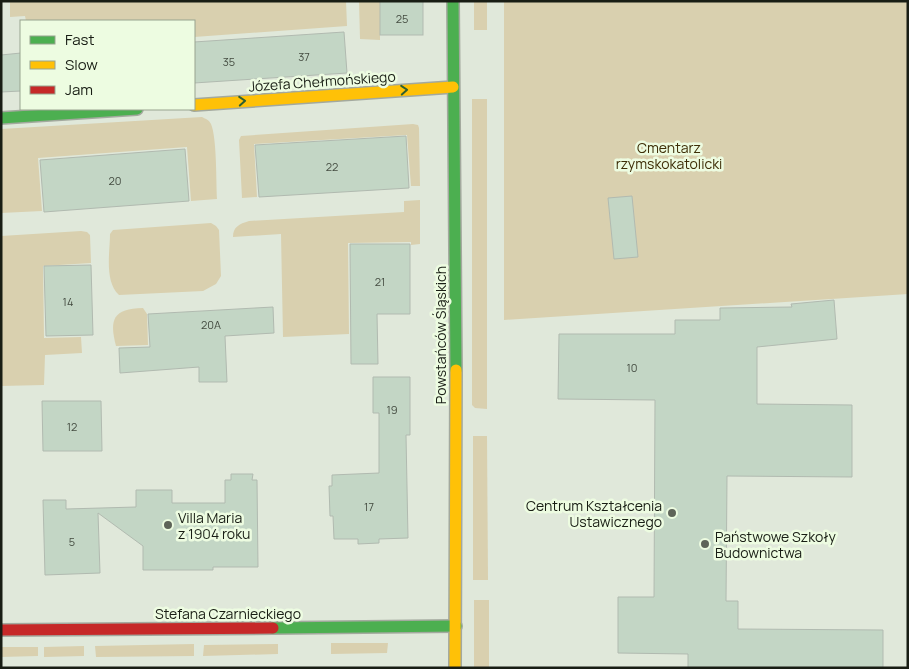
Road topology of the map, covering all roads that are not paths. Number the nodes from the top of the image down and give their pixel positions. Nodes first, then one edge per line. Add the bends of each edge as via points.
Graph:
1 (452, 1) edge
2 (453, 87) junction
3 (195, 105) edge
4 (122, 110) edge
5 (1, 118) edge
6 (456, 626) junction
7 (1, 630) edge
8 (455, 668) edge

1 - 2 street, Powstańców Śląskich
3 -> 2 street, Józefa Chełmońskiego
2 - 6 street, Powstańców Śląskich
4 - 5 street
6 - 7 street, Stefana Czarnieckiego
6 - 8 street, Powstańców Śląskich

